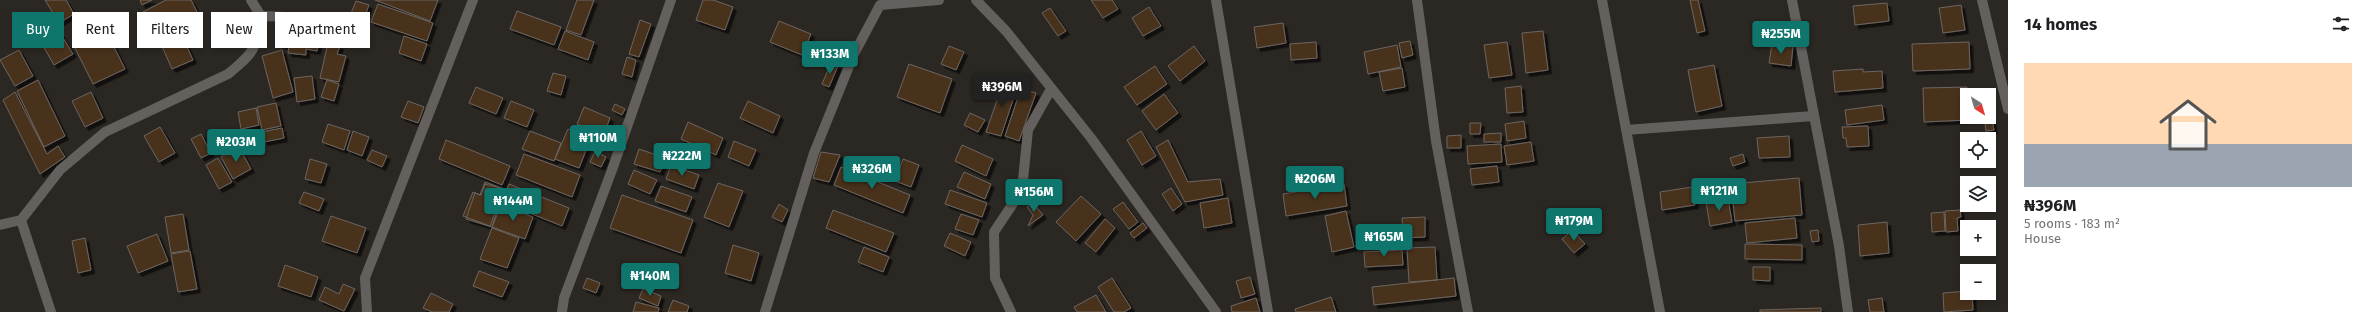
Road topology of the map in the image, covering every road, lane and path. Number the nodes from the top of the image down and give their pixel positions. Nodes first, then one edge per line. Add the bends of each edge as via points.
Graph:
1 (251, 0) edge
2 (473, 0) edge
3 (671, 0) edge
4 (939, 0) edge
5 (976, 0) edge
6 (1216, 0) edge
7 (1417, 0) edge
8 (1602, 0) edge
9 (1792, 0) edge
10 (1982, 0) edge
11 (258, 12) edge
12 (254, 48) edge
13 (1051, 89) junction
14 (2008, 109) edge
15 (1813, 116) junction
16 (1626, 130) junction
17 (21, 220) junction
18 (0, 225) edge
19 (51, 312) edge
20 (367, 312) edge
21 (562, 312) edge
22 (765, 312) edge
23 (1011, 312) edge
24 (1216, 312) edge
25 (1268, 312) edge
26 (1468, 312) edge
27 (1660, 312) edge
28 (1848, 312) edge

1 - 11 street
2 - 20 street via 365,278
3 - 21 street via 564,298
4 - 22 street via 880,5 854,54 814,153
5 - 13 street via 1006,31
6 - 25 street
7 - 26 street via 1436,141
8 - 16 street
9 - 15 street
10 - 14 street
12 - 17 street via 245,60 228,74 105,132 60,170
13 - 23 street via 1028,130 1022,190 994,232 995,278
13 - 24 street via 1091,138
15 - 16 street
15 - 28 street via 1839,246
16 - 27 street
17 - 18 street
17 - 19 street

